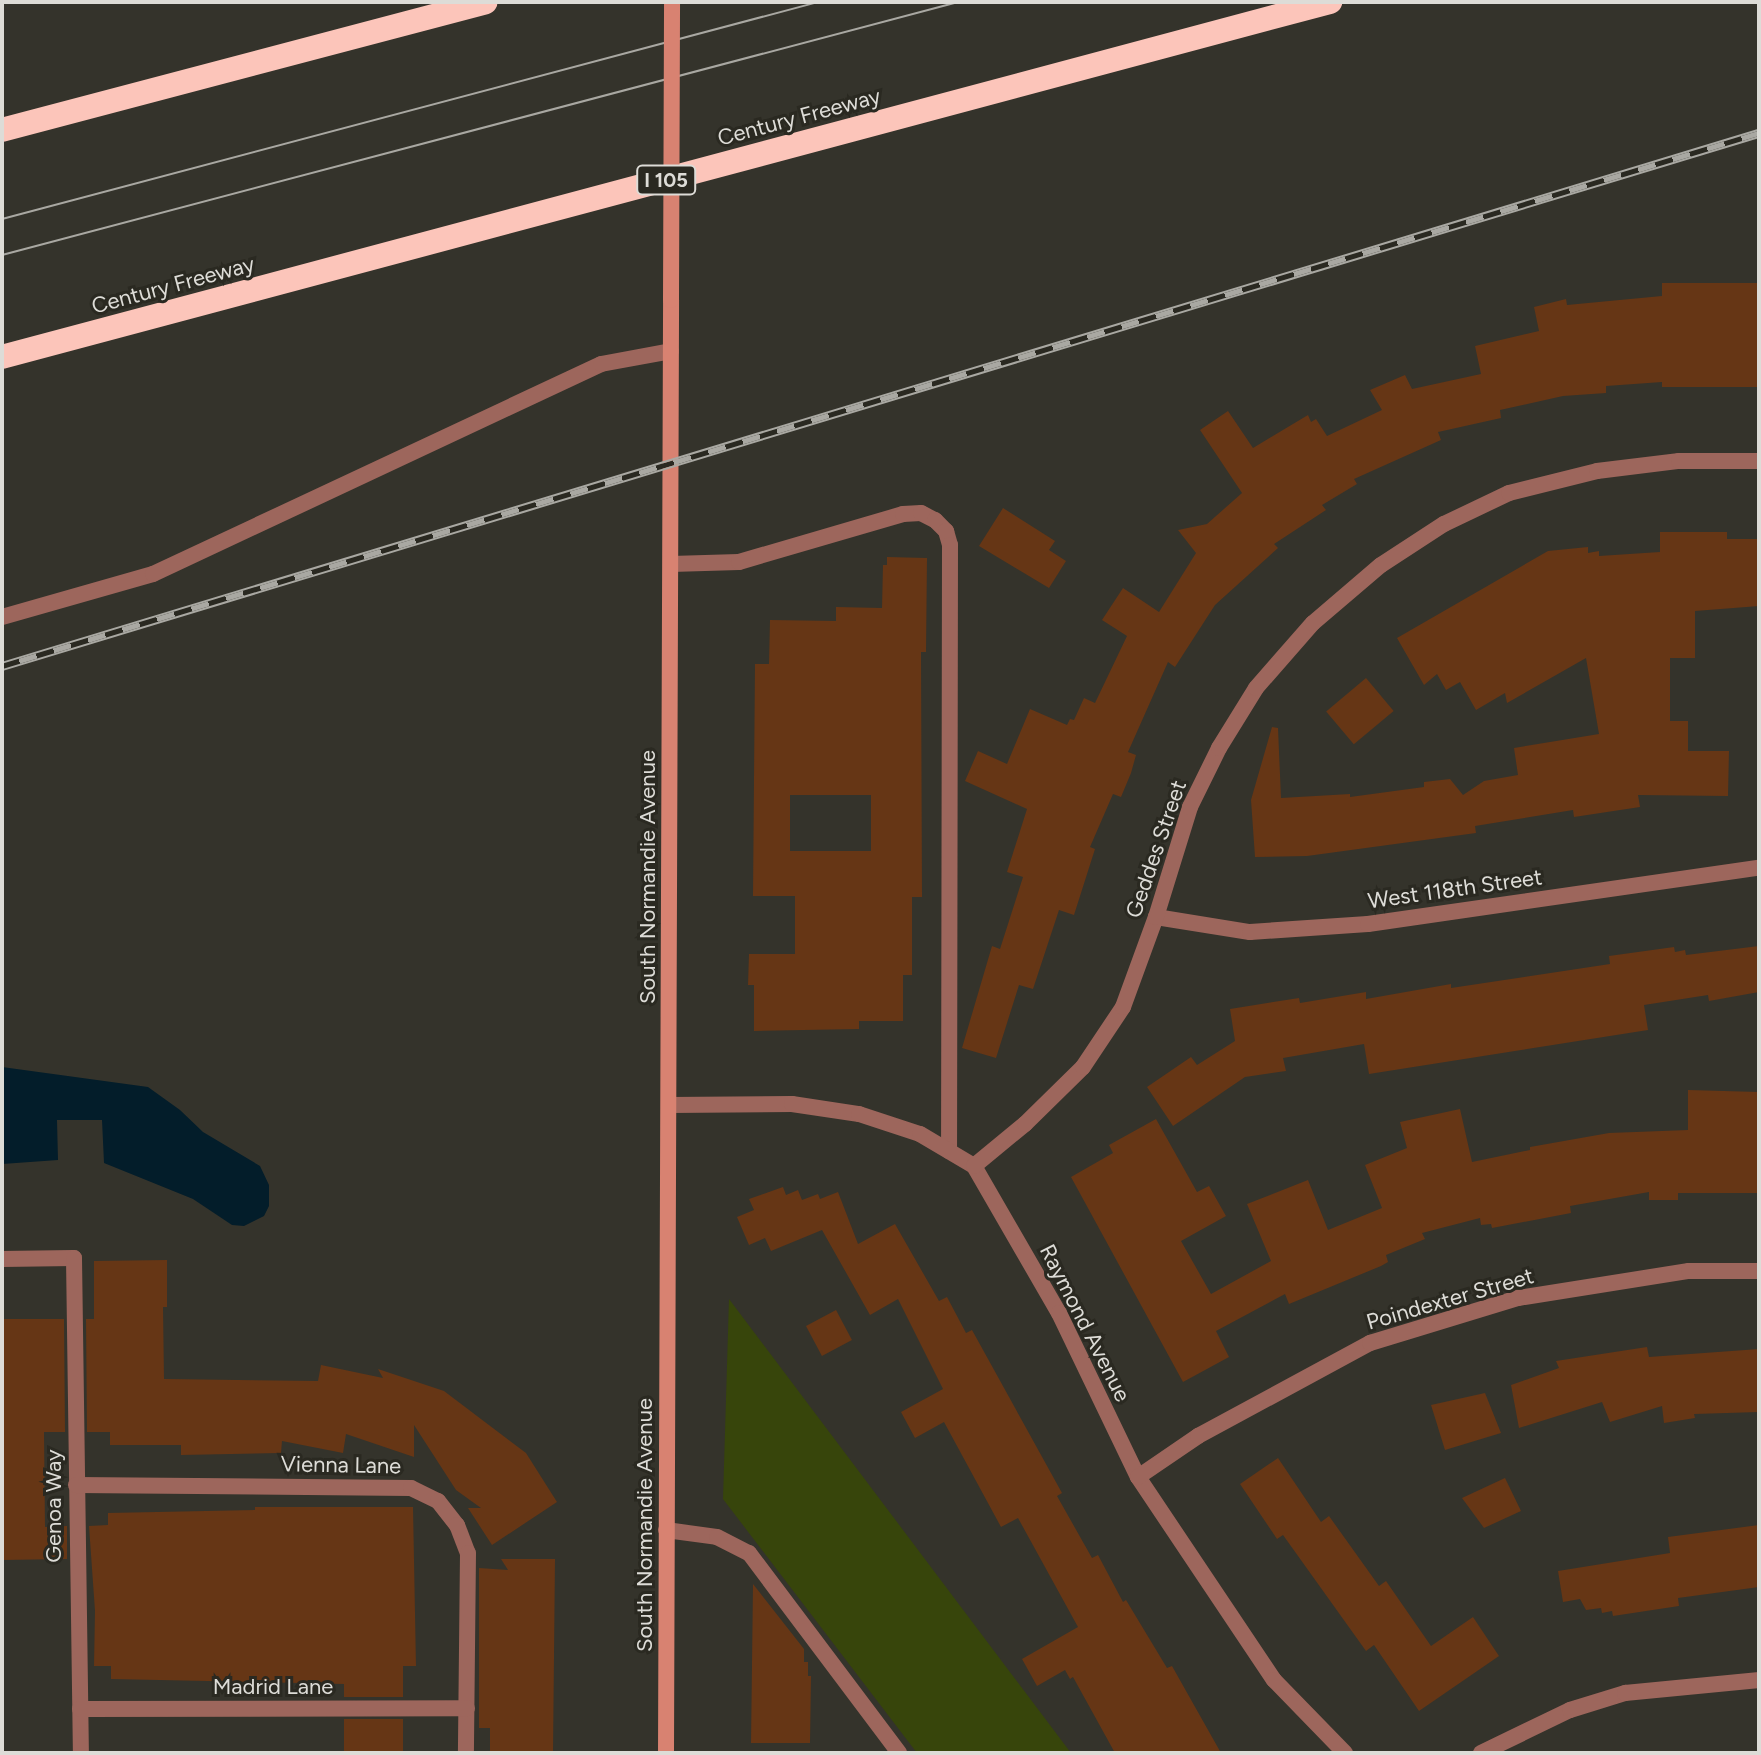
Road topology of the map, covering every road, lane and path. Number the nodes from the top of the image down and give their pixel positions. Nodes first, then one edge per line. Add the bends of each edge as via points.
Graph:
1 (485, 2) edge
2 (672, 2) edge
3 (1330, 2) edge
4 (2, 130) edge
5 (671, 351) junction
6 (2, 357) edge
7 (1759, 461) edge
8 (671, 564) junction
9 (2, 617) edge
10 (1759, 868) edge
11 (1156, 917) junction
12 (670, 1105) junction
13 (949, 1151) junction
14 (974, 1166) junction
15 (2, 1259) edge
16 (1759, 1271) edge
17 (1138, 1477) junction
18 (76, 1485) junction
19 (666, 1530) junction
20 (1759, 1680) edge
21 (467, 1708) junction
22 (80, 1709) junction
23 (81, 1753) edge
24 (466, 1753) edge
25 (666, 1753) edge
26 (899, 1753) edge
27 (1345, 1753) edge
28 (1481, 1753) edge

1 - 4 highway
2 - 5 main road, South Normandie Avenue, bridge
3 - 6 highway, Century Freeway / I 105
5 - 8 main road, South Normandie Avenue
5 - 9 street via 601,364 153,574
7 - 11 street, Geddes Street via 1679,461 1597,471 1509,493 1444,524 1381,565 1313,623 1256,688 1190,807
8 - 12 main road, South Normandie Avenue
8 - 13 street via 739,562 903,514 921,513 946,531
10 - 11 street, West 118th Street via 1368,924 1250,932
11 - 14 street, Geddes Street via 1123,1007 1083,1067
12 - 13 street, Raymond Avenue via 792,1104 859,1114 920,1134
12 - 19 main road, South Normandie Avenue
13 - 14 street, Raymond Avenue
14 - 17 street, Raymond Avenue via 1059,1313
15 - 18 street, Genoa Way via 74,1258
16 - 17 street, Poindexter Street via 1689,1271 1518,1298 1370,1343 1198,1436
17 - 27 street, Raymond Avenue via 1274,1680
18 - 21 street, Vienna Lane via 411,1488 438,1501 457,1525 468,1553
18 - 22 street, Genoa Way
19 - 25 main road, South Normandie Avenue
19 - 26 street via 717,1537 749,1553
20 - 28 street via 1625,1693 1570,1710
21 - 22 street, Madrid Lane
21 - 24 street, Vienna Lane
22 - 23 street, Genoa Way

